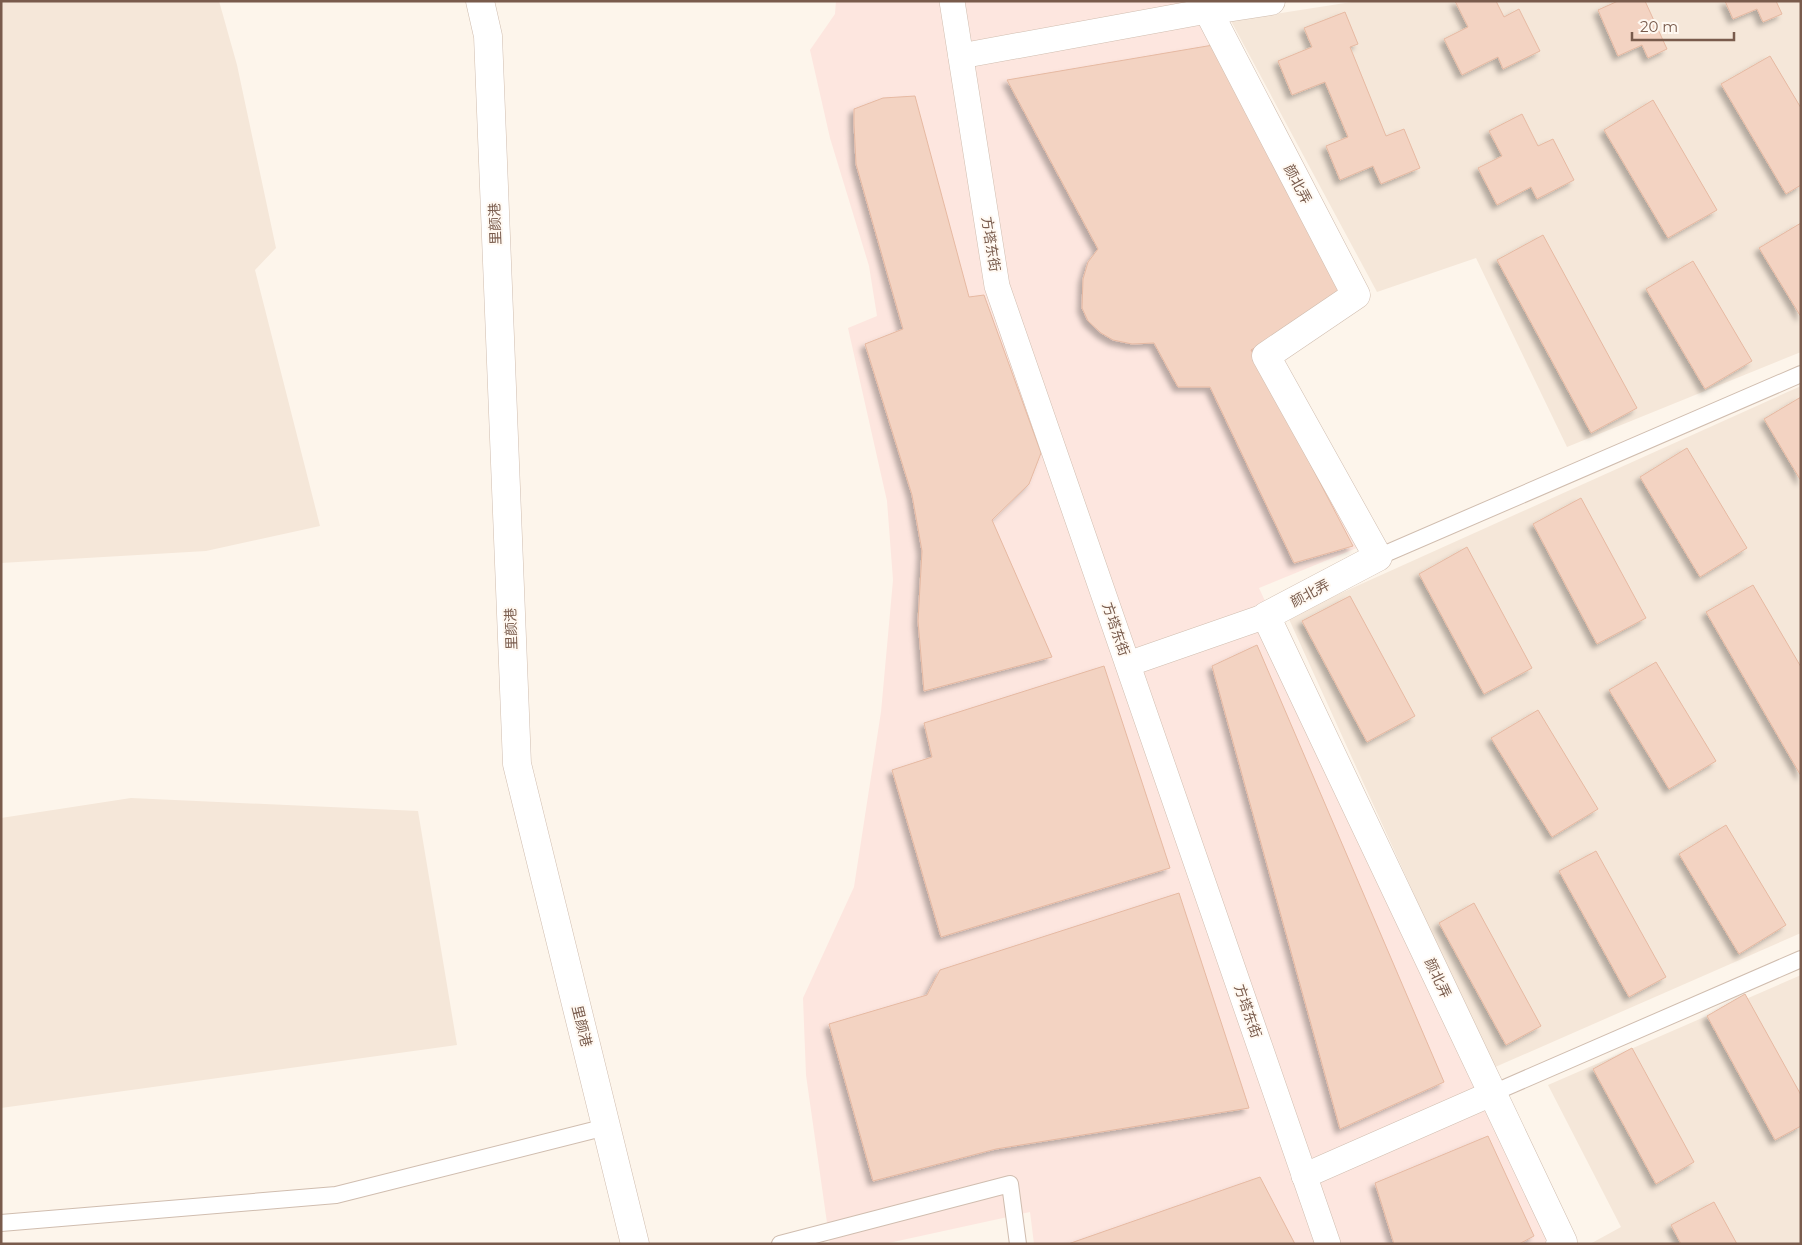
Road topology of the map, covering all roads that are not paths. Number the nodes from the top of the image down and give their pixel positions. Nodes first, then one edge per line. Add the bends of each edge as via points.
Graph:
1 (480, 1) edge
2 (952, 1) edge
3 (1271, 1) edge
4 (1205, 6) edge
5 (961, 56) junction
6 (1801, 374) edge
7 (1378, 557) junction
8 (1266, 616) junction
9 (1128, 664) junction
10 (1801, 959) edge
11 (1493, 1094) junction
12 (606, 1127) junction
13 (1304, 1176) junction
14 (1, 1223) edge
15 (635, 1244) edge
16 (780, 1244) edge
17 (1018, 1244) edge
18 (1328, 1244) edge
19 (1560, 1244) edge

1 - 12 street, 里颜港 via 488,46 517,764
2 - 5 street, 方塔东街
3 - 4 street
4 - 5 street
4 - 7 street, 颜北弄 via 1356,295 1266,356
5 - 9 street, 方塔东街 via 997,286
6 - 7 lane
7 - 8 street, 颜北弄
8 - 9 street
8 - 11 street, 颜北弄
9 - 13 street, 方塔东街
10 - 11 lane
11 - 13 street
11 - 19 street, 颜北弄 via 1563,1242
12 - 14 lane via 336,1195
12 - 15 street, 里颜港
13 - 18 street, 方塔东街
16 - 17 lane via 1010,1184

